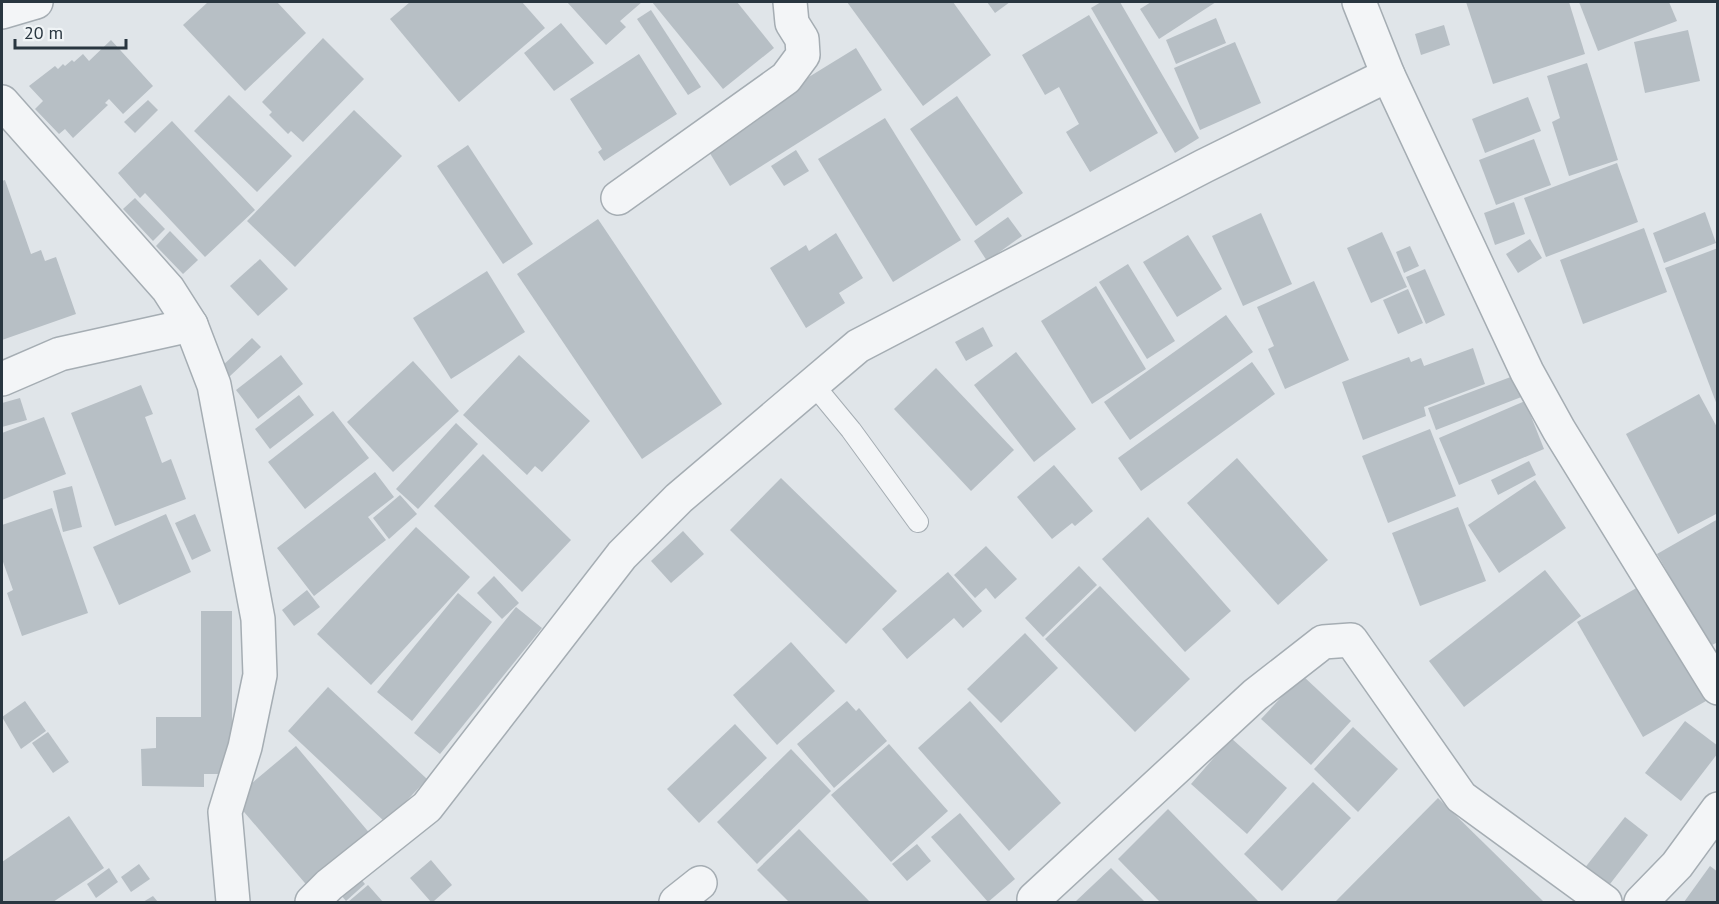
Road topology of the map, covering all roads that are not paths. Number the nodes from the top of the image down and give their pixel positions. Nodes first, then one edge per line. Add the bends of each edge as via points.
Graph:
1 (36, 2) edge
2 (790, 2) edge
3 (1359, 2) edge
4 (2, 12) edge
5 (1388, 75) junction
6 (2, 102) edge
7 (618, 198) dead end
8 (191, 325) junction
9 (2, 379) edge
10 (813, 384) junction
11 (918, 522) dead end
12 (1718, 688) edge
13 (1718, 809) edge
14 (1034, 899) dead end
15 (233, 903) edge
16 (312, 903) edge
17 (1605, 903) edge
18 (1641, 903) edge

1 - 4 street
2 - 7 street via 792,23 802,39 804,55 786,78
3 - 5 street
5 - 10 street via 858,346
5 - 12 street via 1533,382
6 - 8 street via 168,289
8 - 9 street via 60,354
8 - 15 street via 214,385 258,619 260,675 225,812
10 - 11 lane
10 - 16 street via 679,498 622,555 427,807 328,885
13 - 18 street via 1677,865
14 - 17 street via 1255,695 1323,642 1351,640 1461,797

